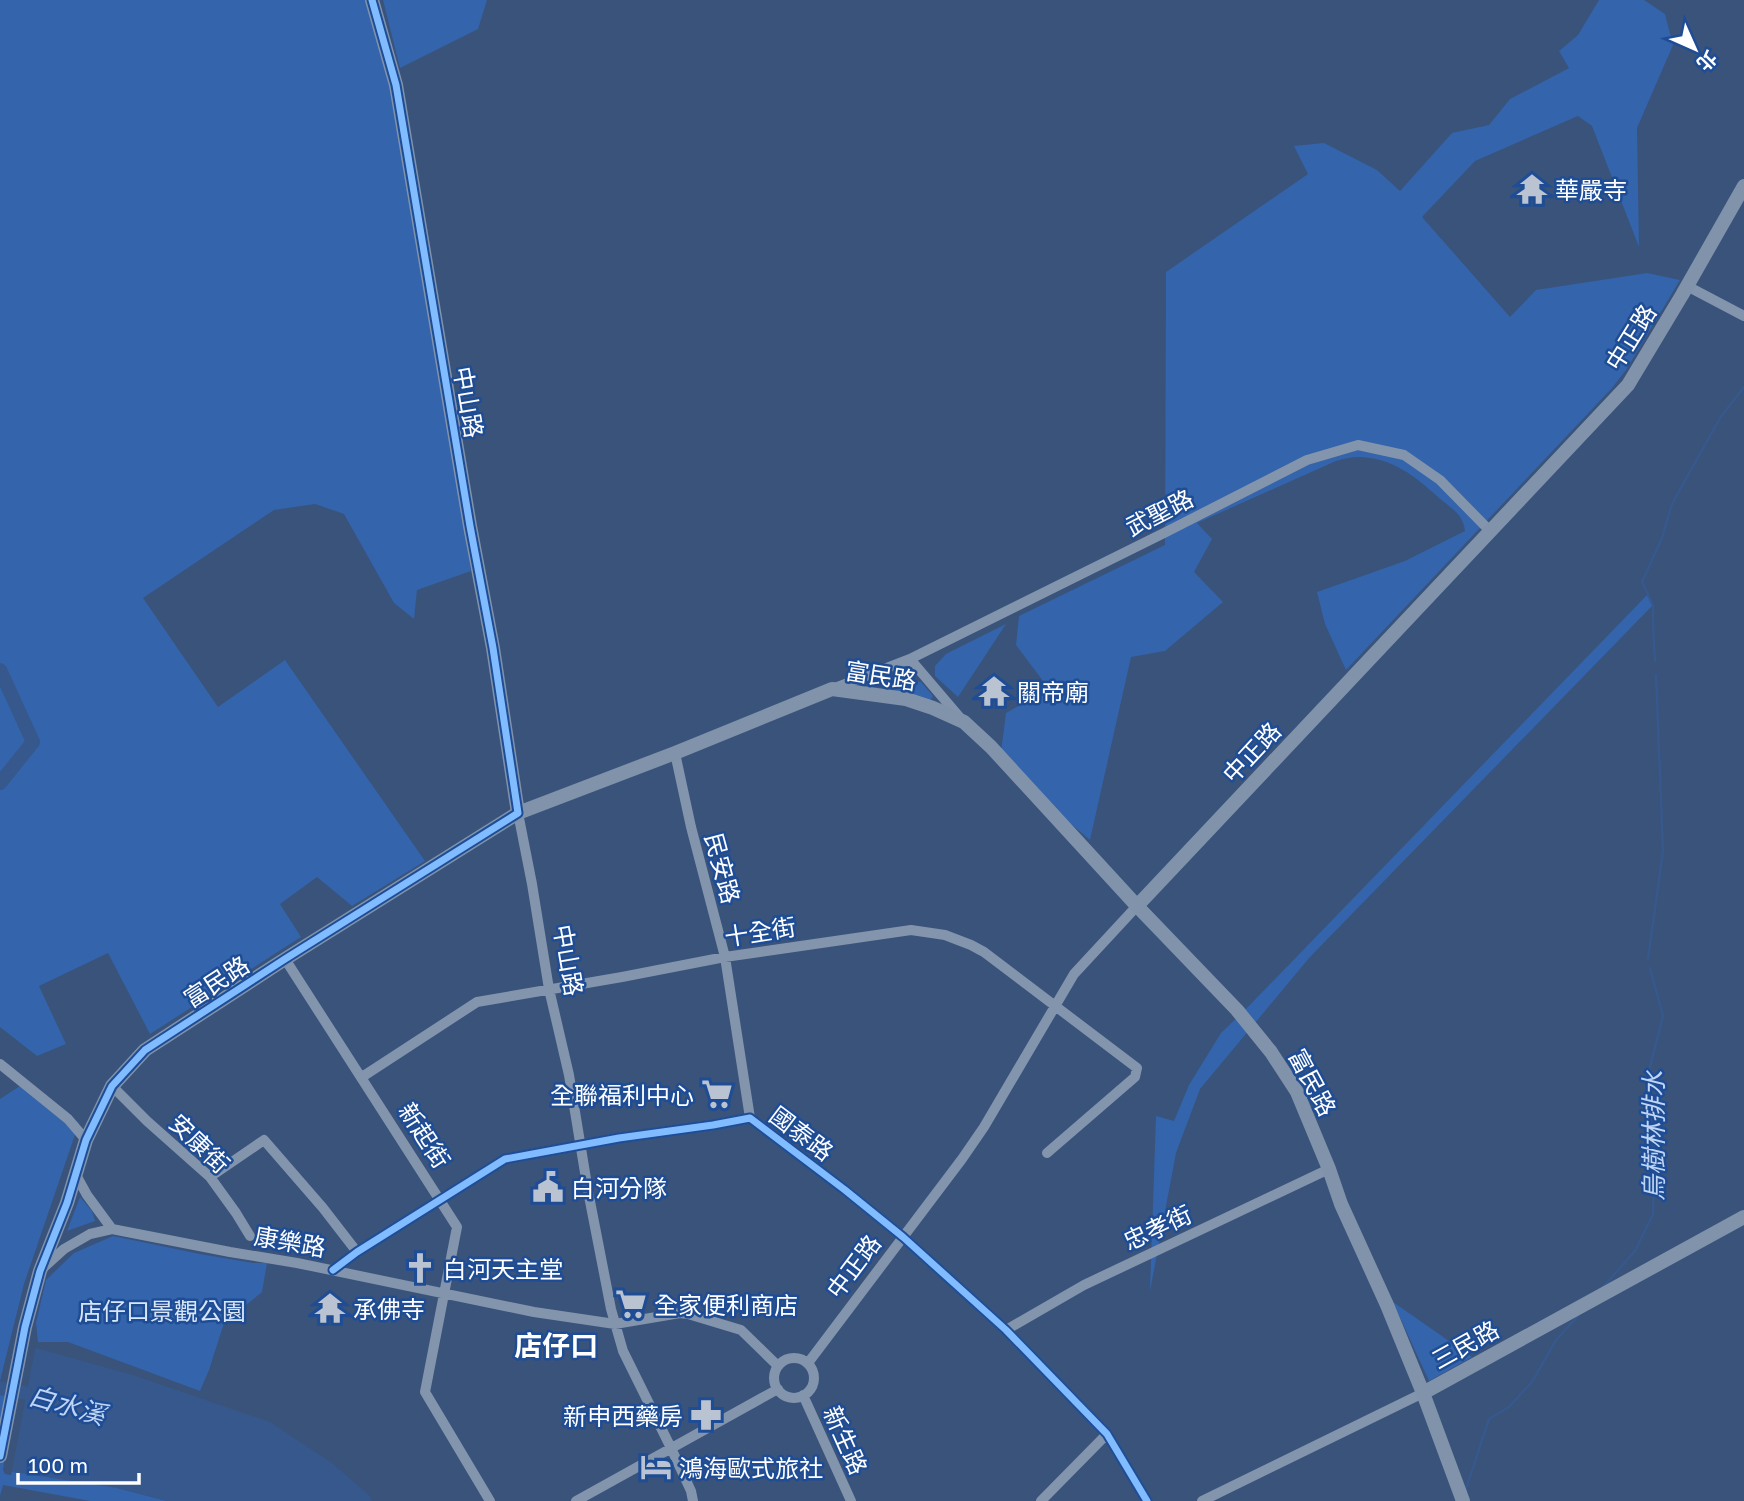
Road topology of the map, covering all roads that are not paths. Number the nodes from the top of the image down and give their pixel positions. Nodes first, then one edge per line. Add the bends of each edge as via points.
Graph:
1 (372, 0) edge
2 (1744, 186) edge
3 (1687, 286) junction
4 (1744, 316) edge
5 (1490, 530) junction
6 (910, 659) junction
7 (832, 689) junction
8 (964, 722) junction
9 (675, 753) junction
10 (518, 813) junction
11 (1137, 906) junction
12 (725, 957) junction
13 (285, 959) junction
14 (549, 989) junction
15 (1055, 1006) junction
16 (0, 1064) edge
17 (362, 1077) junction
18 (112, 1086) junction
19 (750, 1118) junction
20 (86, 1140) junction
21 (580, 1145) junction
22 (1047, 1153) dead end
23 (1329, 1169) junction
24 (76, 1175) junction
25 (210, 1177) junction
26 (441, 1199) junction
27 (1744, 1217) edge
28 (113, 1229) junction
29 (250, 1236) dead end
30 (902, 1237) junction
31 (357, 1252) junction
32 (332, 1270) junction
33 (40, 1271) junction
34 (444, 1293) junction
35 (615, 1324) junction
36 (1006, 1330) junction
37 (808, 1363) junction
38 (778, 1366) junction
39 (778, 1389) junction
40 (1423, 1393) junction
41 (803, 1395) junction
42 (1107, 1434) junction
43 (671, 1448) junction
44 (0, 1456) edge
45 (490, 1501) edge
46 (576, 1501) edge
47 (693, 1501) edge
48 (851, 1501) edge
49 (1041, 1501) edge
50 (1147, 1501) edge
51 (1202, 1501) edge
52 (1463, 1501) edge

1 - 10 main road, 中山路 via 396,85
2 - 3 main road, 中正路
3 - 4 street
3 - 5 main road, 中正路 via 1628,386
5 - 6 street, 武聖路 via 1440,480 1404,455 1358,445 1307,460
5 - 11 main road, 中正路
6 - 7 street, 武聖路
6 - 8 street
7 - 8 main road, 富民路 via 906,699
7 - 9 main road, 富民路
8 - 11 main road, 富民路
9 - 10 main road, 富民路
9 - 12 street, 民安路
10 - 13 main road, 富民路
10 - 14 street, 中山路
11 - 15 street, 中正路 via 1074,974
11 - 23 main road, 富民路 via 1272,1052 1297,1092
12 - 14 street, 十全街
12 - 15 street, 十全街 via 911,930 933,932 984,952
12 - 19 street, 民安路
13 - 17 street, 新起街
13 - 18 main road, 富民路 via 145,1050
14 - 17 street, 十全街 via 477,1002
14 - 21 street, 中山路
15 - 22 street, 十全街 via 1137,1068 1135,1077
15 - 30 street, 中正路 via 979,1134
16 - 20 street via 68,1119
17 - 26 street, 新起街
18 - 20 main road, 富民路
18 - 25 street, 安康街
19 - 21 street, 國泰路
19 - 30 street, 國泰路
20 - 24 main road, 富民路
21 - 26 street, 國泰路 via 505,1159
21 - 35 street, 中山路
23 - 36 street, 忠孝街 via 1084,1285
23 - 40 main road, 富民路
24 - 28 street
24 - 33 main road, 富民路
25 - 29 street, 安康街
25 - 31 street via 264,1140
26 - 31 street, 國泰路
26 - 34 street, 新起街 via 457,1227
27 - 40 main road, 三民路
28 - 32 street, 康樂路
28 - 33 street, 康樂路 via 90,1234
30 - 36 street, 國泰路
30 - 37 street, 中正路
31 - 32 street, 國泰路
32 - 34 street, 康樂路
33 - 44 main road, 富民路
34 - 35 street, 康樂路
34 - 45 street, 新起街 via 425,1392
35 - 38 street, 康樂路 via 688,1314 741,1331
35 - 43 street, 中山路 via 623,1351
36 - 42 street, 國泰路
37 - 38 street via 792,1358
37 - 41 street via 814,1381
38 - 39 street via 774,1378
39 - 41 street via 792,1398
39 - 43 street
40 - 51 street, 三民路
40 - 52 main road, 富民路
41 - 48 street, 新生路
42 - 49 street
42 - 50 street, 國泰路
43 - 46 street
43 - 47 street, 中山路

